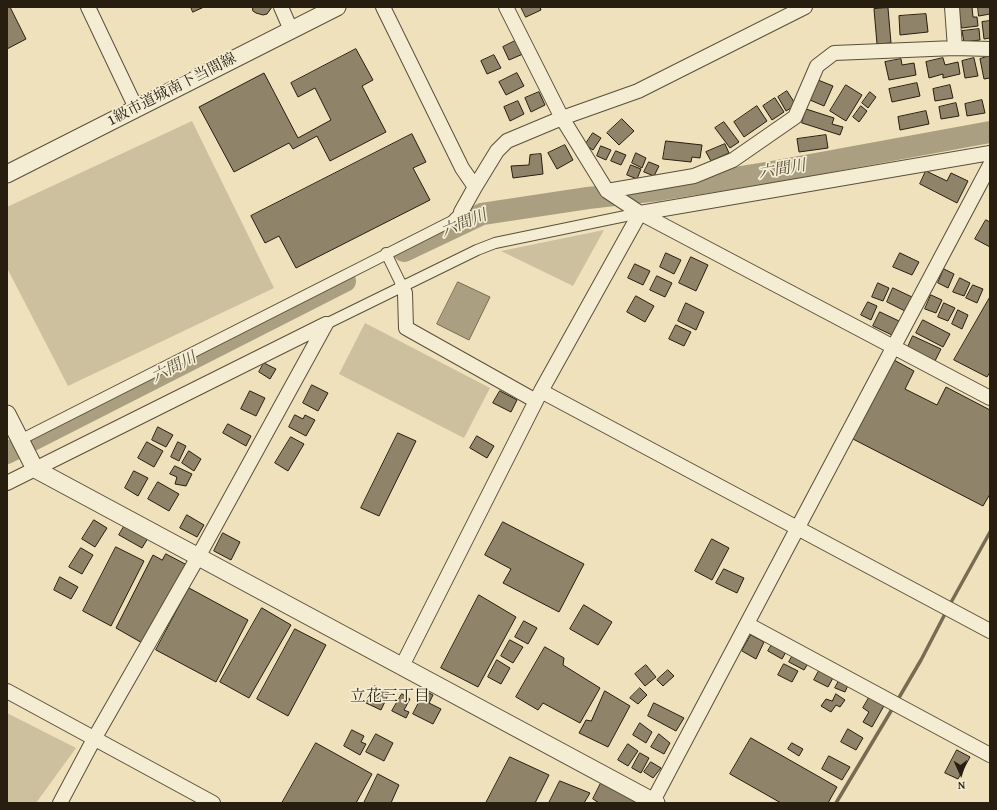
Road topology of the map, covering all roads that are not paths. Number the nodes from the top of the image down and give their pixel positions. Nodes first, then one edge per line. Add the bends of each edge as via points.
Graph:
1 (88, 7) edge
2 (281, 7) edge
3 (337, 7) edge
4 (383, 7) edge
5 (506, 7) edge
6 (805, 7) edge
7 (952, 7) edge
8 (291, 30) junction
9 (955, 48) junction
10 (990, 50) edge
11 (136, 108) junction
12 (562, 118) junction
13 (990, 153) edge
14 (7, 174) edge
15 (988, 174) edge
16 (474, 187) junction
17 (608, 191) junction
18 (461, 212) joint
19 (640, 214) junction
20 (386, 253) junction
21 (402, 286) junction
22 (326, 324) junction
23 (893, 348) junction
24 (538, 396) junction
25 (990, 398) edge
26 (7, 414) edge
27 (20, 440) junction
28 (34, 467) junction
29 (7, 483) edge
30 (796, 528) junction
31 (198, 557) junction
32 (747, 624) junction
33 (990, 631) edge
34 (402, 666) junction
35 (7, 691) edge
36 (94, 739) junction
37 (990, 755) edge
38 (654, 802) edge
39 (60, 803) edge
40 (213, 803) edge

1 - 11 street
2 - 8 street
3 - 8 street, 1級市道城南下当間線
4 - 16 street via 462,168
5 - 12 street
6 - 12 street via 638,91
7 - 9 street
8 - 11 street, 1級市道城南下当間線
9 - 10 street
9 - 17 street via 834,53 817,66 794,117 733,160 694,176
11 - 14 street, 1級市道城南下当間線
12 - 16 street via 507,141
12 - 17 street
13 - 19 street
15 - 23 street
16 - 18 street
17 - 19 street
18 - 20 street via 452,221
19 - 21 street via 495,243
19 - 23 street
19 - 24 street
20 - 21 street
20 - 27 street
21 - 22 street
21 - 24 street via 406,328
22 - 28 street
22 - 31 street
23 - 25 street
23 - 30 street
24 - 30 street
24 - 34 street
26 - 27 street
27 - 28 street
28 - 29 street
28 - 31 street
30 - 32 street
30 - 33 street
31 - 34 street
31 - 36 street
32 - 37 street
32 - 38 street
34 - 38 street
35 - 36 street
36 - 39 street
36 - 40 street

